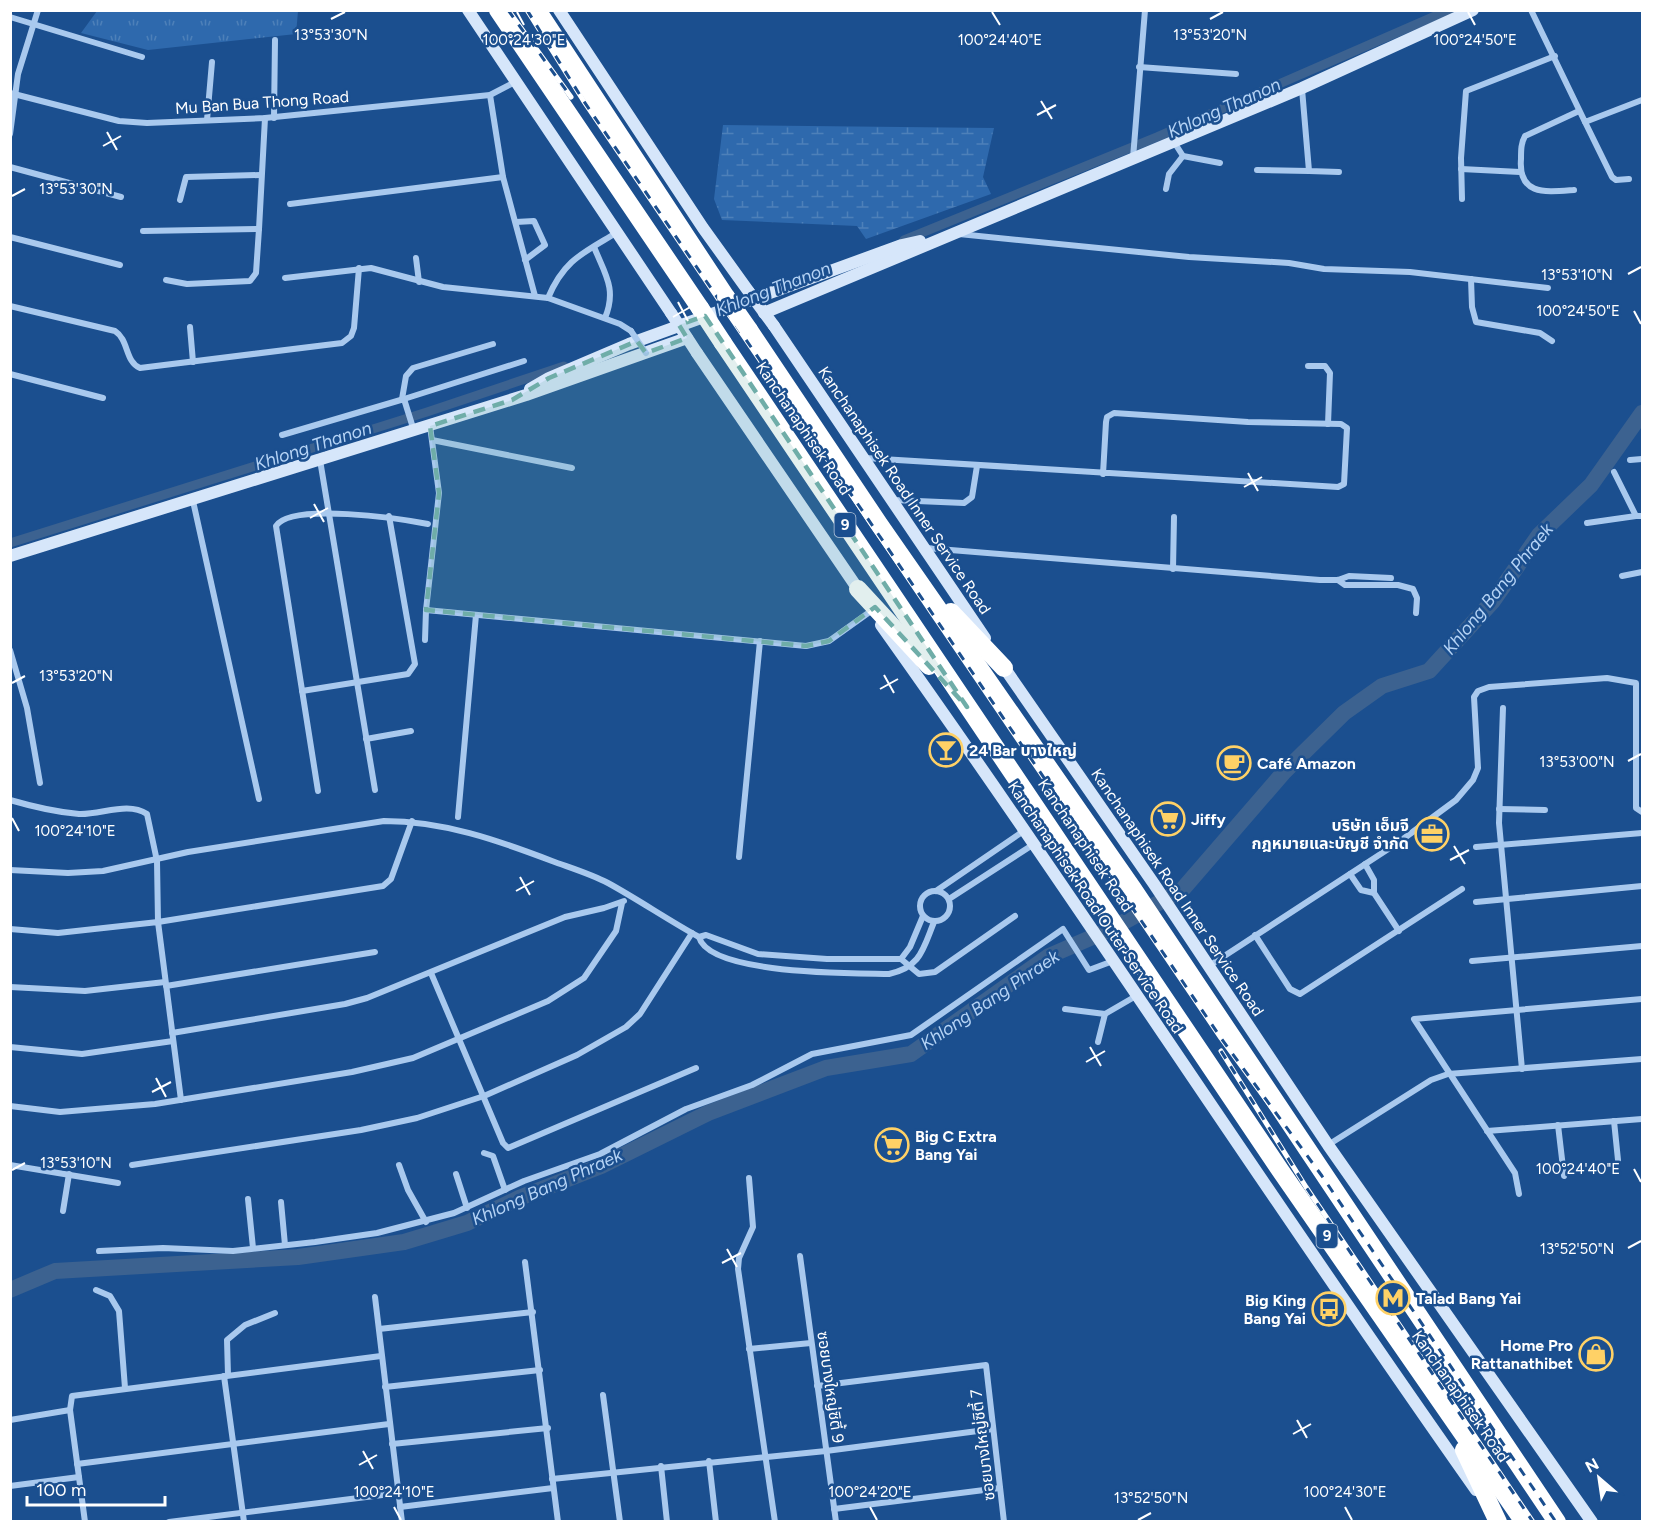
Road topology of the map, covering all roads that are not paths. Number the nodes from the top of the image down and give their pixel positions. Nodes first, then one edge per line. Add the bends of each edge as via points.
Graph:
1 (38, 10) edge
2 (468, 10) edge
3 (498, 10) edge
4 (537, 10) edge
5 (559, 10) edge
6 (1145, 10) edge
7 (1473, 10) edge
8 (1531, 10) edge
9 (10, 17) edge
10 (34, 24) junction
11 (275, 40) dead end
12 (1555, 56) junction
13 (142, 57) dead end
14 (212, 62) dead end
15 (1139, 67) junction
16 (1236, 74) dead end
17 (515, 82) junction
18 (1302, 88) junction
19 (13, 94) edge
20 (490, 94) junction
21 (1642, 100) edge
22 (1580, 111) junction
23 (265, 118) junction
24 (274, 118) junction
25 (207, 120) junction
26 (1585, 122) junction
27 (10, 134) edge
28 (1174, 142) junction
29 (1133, 153) junction
30 (1183, 156) junction
31 (1220, 163) dead end
32 (10, 167) edge
33 (1461, 169) junction
34 (1257, 170) dead end
35 (1309, 171) junction
36 (1339, 172) dead end
37 (1520, 172) junction
38 (260, 175) junction
39 (503, 177) junction
40 (1629, 178) dead end
41 (1166, 189) dead end
42 (1574, 190) dead end
43 (121, 197) dead end
44 (1462, 199) dead end
45 (180, 200) dead end
46 (290, 204) dead end
47 (516, 222) junction
48 (259, 229) junction
49 (143, 231) dead end
50 (616, 233) junction
51 (953, 233) junction
52 (10, 237) edge
53 (939, 239) junction
54 (594, 247) junction
55 (417, 258) dead end
56 (525, 260) junction
57 (120, 265) dead end
58 (359, 268) junction
59 (285, 278) dead end
60 (1471, 279) junction
61 (166, 280) dead end
62 (419, 282) junction
63 (1548, 288) dead end
64 (535, 296) junction
65 (548, 298) junction
66 (10, 306) edge
67 (764, 313) junction
68 (605, 318) junction
69 (190, 327) dead end
70 (687, 338) junction
71 (1552, 341) dead end
72 (493, 344) dead end
73 (646, 353) junction
74 (524, 361) dead end
75 (193, 362) junction
76 (1308, 366) dead end
77 (10, 374) edge
78 (103, 398) dead end
79 (403, 399) junction
80 (512, 400) junction
81 (1328, 424) junction
82 (412, 426) junction
83 (430, 426) junction
84 (282, 435) dead end
85 (432, 440) junction
86 (865, 458) junction
87 (1642, 459) edge
88 (320, 460) junction
89 (1630, 460) dead end
90 (977, 466) junction
91 (572, 468) dead end
92 (1614, 472) dead end
93 (1103, 474) junction
94 (894, 500) junction
95 (193, 501) junction
96 (331, 513) junction
97 (389, 516) junction
98 (1639, 516) edge
99 (1174, 517) dead end
100 (1587, 523) dead end
101 (428, 524) dead end
102 (925, 548) junction
103 (10, 556) edge
104 (1173, 568) junction
105 (912, 572) junction
106 (1642, 573) edge
107 (1622, 576) dead end
108 (1391, 578) dead end
109 (1338, 580) junction
110 (858, 589) junction
111 (426, 610) junction
112 (872, 610) junction
113 (1416, 613) dead end
114 (476, 615) junction
115 (425, 640) dead end
116 (760, 641) junction
117 (10, 650) edge
118 (1004, 668) junction
119 (1639, 683) edge
120 (357, 684) junction
121 (302, 691) junction
122 (967, 706) junction
123 (1503, 708) dead end
124 (411, 731) dead end
125 (366, 739) junction
126 (40, 783) dead end
127 (375, 790) dead end
128 (318, 791) dead end
129 (10, 800) edge
130 (259, 800) dead end
131 (1499, 809) junction
132 (1545, 810) dead end
133 (1642, 812) edge
134 (458, 817) dead end
135 (412, 821) junction
136 (1025, 830) junction
137 (1642, 833) edge
138 (1035, 843) junction
139 (1501, 845) junction
140 (1476, 847) dead end
141 (739, 857) dead end
142 (157, 861) junction
143 (1365, 864) junction
144 (10, 870) edge
145 (1350, 874) junction
146 (1642, 886) edge
147 (1462, 889) dead end
148 (936, 891) junction
149 (1374, 893) junction
150 (627, 895) junction
151 (1505, 898) junction
152 (949, 899) junction
153 (1476, 902) dead end
154 (622, 903) junction
155 (923, 916) junction
156 (1015, 916) dead end
157 (158, 922) junction
158 (934, 922) junction
159 (10, 929) edge
160 (1400, 931) junction
161 (696, 935) junction
162 (1255, 935) junction
163 (1642, 946) edge
164 (375, 952) dead end
165 (1111, 958) junction
166 (1512, 958) junction
167 (901, 959) junction
168 (1472, 961) dead end
169 (1209, 966) junction
170 (910, 968) junction
171 (431, 973) junction
172 (165, 984) junction
173 (10, 987) edge
174 (1136, 996) junction
175 (1642, 999) edge
176 (1065, 1009) dead end
177 (1517, 1010) junction
178 (1105, 1014) junction
179 (172, 1033) junction
180 (460, 1039) junction
181 (173, 1041) junction
182 (1098, 1042) dead end
183 (10, 1047) edge
184 (1642, 1059) edge
185 (696, 1068) dead end
186 (1522, 1069) junction
187 (1448, 1074) junction
188 (484, 1096) junction
189 (181, 1100) junction
190 (10, 1106) edge
191 (1642, 1119) edge
192 (1614, 1121) junction
193 (1558, 1125) junction
194 (1487, 1131) junction
195 (1328, 1145) junction
196 (484, 1154) dead end
197 (1618, 1160) dead end
198 (399, 1164) dead end
199 (10, 1165) edge
200 (132, 1165) dead end
201 (69, 1174) junction
202 (456, 1174) dead end
203 (1563, 1176) dead end
204 (749, 1178) dead end
205 (118, 1183) dead end
206 (504, 1190) junction
207 (1519, 1194) dead end
208 (249, 1199) dead end
209 (281, 1202) dead end
210 (467, 1208) junction
211 (63, 1211) dead end
212 (426, 1222) junction
213 (285, 1245) junction
214 (254, 1248) junction
215 (99, 1251) dead end
216 (800, 1256) dead end
217 (525, 1262) dead end
218 (96, 1290) dead end
219 (375, 1297) dead end
220 (533, 1312) junction
221 (275, 1313) dead end
222 (379, 1329) junction
223 (811, 1343) junction
224 (749, 1349) junction
225 (381, 1356) junction
226 (540, 1370) junction
227 (226, 1376) junction
228 (818, 1386) junction
229 (386, 1387) junction
230 (125, 1388) junction
231 (1437, 1394) junction
232 (603, 1395) dead end
233 (70, 1410) junction
234 (10, 1420) edge
235 (389, 1424) junction
236 (548, 1428) junction
237 (993, 1429) junction
238 (232, 1444) junction
239 (392, 1444) junction
240 (826, 1451) junction
241 (764, 1457) junction
242 (709, 1461) junction
243 (77, 1464) junction
244 (661, 1466) junction
245 (612, 1471) junction
246 (79, 1478) junction
247 (552, 1479) junction
248 (1532, 1485) junction
249 (10, 1486) edge
250 (553, 1488) junction
251 (1000, 1488) junction
252 (398, 1493) junction
253 (400, 1507) junction
254 (834, 1509) junction
255 (242, 1512) junction
256 (85, 1521) edge
257 (170, 1521) edge
258 (243, 1521) edge
259 (402, 1521) edge
260 (558, 1521) edge
261 (620, 1521) edge
262 (667, 1521) edge
263 (716, 1521) edge
264 (775, 1521) edge
265 (836, 1521) edge
266 (1004, 1521) edge
267 (1498, 1521) edge
268 (1524, 1521) edge
269 (1557, 1521) edge
270 (1566, 1521) edge
271 (1592, 1521) edge

1 - 10 street
2 - 17 main road, Kanchanaphisek Road Outer Service Road
3 - 122 highway, Kanchanaphisek Road / 9, bridge
4 - 105 highway, Kanchanaphisek Road / 9, bridge
5 - 67 main road, Kanchanaphisek Road Inner Service Road, bridge
6 - 15 street
7 - 18 main road
8 - 12 street
9 - 10 street
10 - 13 street
10 - 19 street
11 - 24 street
12 - 22 street
12 - 33 street via 1466,91
14 - 25 street
15 - 16 street
15 - 29 street
17 - 20 street, Mu Ban Bua Thong Road
17 - 50 main road, Kanchanaphisek Road Outer Service Road
18 - 28 main road
18 - 35 street
19 - 25 street, Mu Ban Bua Thong Road via 129,122
19 - 27 street
20 - 24 street, Mu Ban Bua Thong Road
20 - 39 street
21 - 26 street
22 - 26 street
22 - 37 street via 1525,136
23 - 24 street, Mu Ban Bua Thong Road
23 - 25 street, Mu Ban Bua Thong Road
23 - 38 street
26 - 40 street via 1612,177
28 - 29 main road
28 - 30 street
29 - 51 main road
30 - 31 street
30 - 41 street via 1169,174
32 - 43 street
33 - 37 street
33 - 44 street
34 - 35 street
35 - 36 street
37 - 42 street via 1529,186 1541,192
38 - 45 street via 186,177
38 - 48 street
39 - 46 street
39 - 47 street
47 - 56 street
47 - 56 street via 534,221 544,238 542,249
48 - 49 street
48 - 61 street via 256,273 250,281 187,284
50 - 54 street
50 - 70 main road, Kanchanaphisek Road Outer Service Road, bridge
51 - 53 main road
51 - 60 street via 1324,269
52 - 57 street
53 - 67 main road
53 - 80 main road via 902,245 629,344 549,378
54 - 65 street via 561,272
54 - 68 street via 611,293 612,303
55 - 62 street
56 - 64 street
58 - 59 street
58 - 62 street
58 - 75 street via 354,328 342,343
60 - 63 street
60 - 71 street via 1476,322 1540,333
62 - 64 street
64 - 65 street
65 - 68 street
66 - 75 street via 115,331 136,368
67 - 86 main road, Kanchanaphisek Road Inner Service Road, bridge
68 - 73 street, bridge via 631,331
69 - 75 street
70 - 73 main road
70 - 110 main road, Kanchanaphisek Road Outer Service Road, bridge
72 - 79 street via 413,368 406,376
73 - 80 main road
74 - 79 street
76 - 81 street via 1325,366 1330,373
77 - 78 street
79 - 82 street
79 - 84 street
80 - 83 main road
81 - 93 street via 1114,413 1106,422
81 - 93 street via 1347,428 1342,486
82 - 83 main road
82 - 88 main road
83 - 85 street
85 - 91 street
85 - 111 street via 439,493
86 - 90 street
86 - 94 main road, Kanchanaphisek Road Inner Service Road
87 - 89 street
88 - 95 main road
88 - 96 street
90 - 93 street
90 - 94 street via 972,497 964,503
92 - 98 street
94 - 102 main road, Kanchanaphisek Road Inner Service Road
95 - 103 main road
95 - 130 street
96 - 97 street
96 - 120 street
96 - 121 street via 284,519 276,526
97 - 101 street
97 - 120 street via 415,664 408,674
98 - 100 street
99 - 104 street
102 - 104 street
102 - 118 main road, Kanchanaphisek Road Inner Service Road
104 - 109 street
105 - 118 highway
105 - 248 highway, Kanchanaphisek Road / 9 via 1133,889
106 - 107 street
108 - 109 street via 1349,576
109 - 113 street via 1345,585 1413,588
110 - 112 main road, Kanchanaphisek Road Outer Service Road
110 - 122 highway
111 - 114 street
111 - 115 street
112 - 116 street via 819,645
112 - 136 main road, Kanchanaphisek Road Outer Service Road
114 - 116 street
114 - 134 street
116 - 141 street
117 - 126 street via 27,708
118 - 169 main road, Kanchanaphisek Road Inner Service Road
119 - 133 street via 1636,808
119 - 143 street via 1607,678 1516,682 1478,691 1474,697 1478,768 1473,780 1456,800
120 - 121 street
120 - 125 street
121 - 128 street
122 - 231 highway, Kanchanaphisek Road / 9 via 1280,1170
123 - 131 street
124 - 125 street
125 - 127 street
129 - 142 street via 60,813 141,810 147,814
131 - 132 street
131 - 139 street
135 - 142 street via 384,821 188,852
135 - 150 street via 519,849 607,882
135 - 157 street via 391,879 383,886
136 - 138 main road, Kanchanaphisek Road Outer Service Road
136 - 148 street
137 - 139 street
138 - 152 street
138 - 165 main road, Kanchanaphisek Road Outer Service Road
139 - 140 street
139 - 151 street
142 - 144 street via 103,871
142 - 157 street
143 - 145 street
143 - 149 street via 1374,880
145 - 149 street via 1361,890
145 - 162 street
146 - 151 street
147 - 160 street
148 - 152 street
148 - 155 street via 922,897
149 - 160 street
150 - 154 street
150 - 161 street
151 - 153 street
151 - 166 street
152 - 158 street via 948,915
154 - 171 street via 565,917
154 - 180 street via 616,931 584,978 548,1001
155 - 158 street
155 - 167 street
156 - 170 street via 935,972 919,974
157 - 159 street via 58,933
157 - 172 street
158 - 170 street
160 - 162 street via 1300,994 1290,989
161 - 167 street via 758,954
161 - 170 street via 712,952 755,966 890,974
161 - 188 street via 640,1014 626,1027 577,1055
162 - 169 street
163 - 166 street
164 - 172 street
165 - 174 main road, Kanchanaphisek Road Outer Service Road
165 - 206 street via 1089,970 1063,929 911,1035 812,1054 752,1085 686,1109 600,1154
166 - 168 street
166 - 177 street
167 - 170 street
169 - 195 main road, Kanchanaphisek Road Inner Service Road
171 - 179 street via 345,1004
171 - 180 street
172 - 173 street via 85,990
172 - 179 street
174 - 178 street
174 - 267 main road, Kanchanaphisek Road Outer Service Road
175 - 177 street
176 - 178 street
177 - 186 street
177 - 187 street via 1415,1017 1413,1021
178 - 182 street
179 - 181 street
180 - 188 street
180 - 189 street via 385,1065
181 - 183 street via 82,1054
181 - 189 street
184 - 186 street
185 - 188 street via 513,1148 503,1143
186 - 187 street
187 - 194 street
187 - 195 street via 1431,1080
188 - 200 street via 417,1118 361,1130
189 - 190 street via 60,1112
191 - 192 street
192 - 193 street
192 - 197 street
193 - 194 street
193 - 203 street
194 - 207 street via 1515,1173
195 - 271 main road, Kanchanaphisek Road Inner Service Road
196 - 206 street via 496,1161
198 - 212 street
199 - 201 street
201 - 205 street
201 - 211 street
202 - 210 street
204 - 224 street via 753,1227 738,1269
206 - 210 street
208 - 214 street
209 - 213 street
210 - 212 street
212 - 213 street via 351,1238
213 - 214 street
214 - 215 street
216 - 223 street, ซอยบางใหญ่ซิตี้ 9
217 - 220 street
218 - 230 street via 110,1296 119,1311
219 - 222 street
220 - 222 street
220 - 226 street
221 - 227 street via 244,1324 227,1340
222 - 225 street
223 - 224 street
223 - 228 street, ซอยบางใหญ่ซิตี้ 9
224 - 241 street
225 - 227 street
225 - 229 street
226 - 229 street
226 - 236 street
227 - 230 street
227 - 238 street
228 - 237 street, ซอยบางใหญ่ซิตี้ 7 via 986,1365
228 - 240 street, ซอยบางใหญ่ซิตี้ 9
229 - 235 street
230 - 233 street via 75,1395 69,1401
231 - 267 highway
231 - 268 highway, Kanchanaphisek Road / 9
232 - 245 street
233 - 234 street
233 - 243 street
235 - 238 street
235 - 239 street
236 - 239 street
236 - 247 street
237 - 240 street
237 - 251 street, ซอยบางใหญ่ซิตี้ 7
238 - 243 street
238 - 255 street
239 - 252 street
240 - 241 street
240 - 254 street, ซอยบางใหญ่ซิตี้ 9
241 - 242 street
241 - 264 street
242 - 244 street
242 - 263 street
243 - 246 street
244 - 245 street
244 - 262 street
245 - 247 street
245 - 261 street
246 - 249 street
246 - 256 street
247 - 250 street
248 - 269 highway, Kanchanaphisek Road / 9
248 - 270 highway
250 - 253 street
250 - 260 street
251 - 254 street
251 - 266 street, ซอยบางใหญ่ซิตี้ 7
252 - 253 street
252 - 255 street
253 - 259 street
254 - 265 street, ซอยบางใหญ่ซิตี้ 9
255 - 257 street
255 - 258 street

